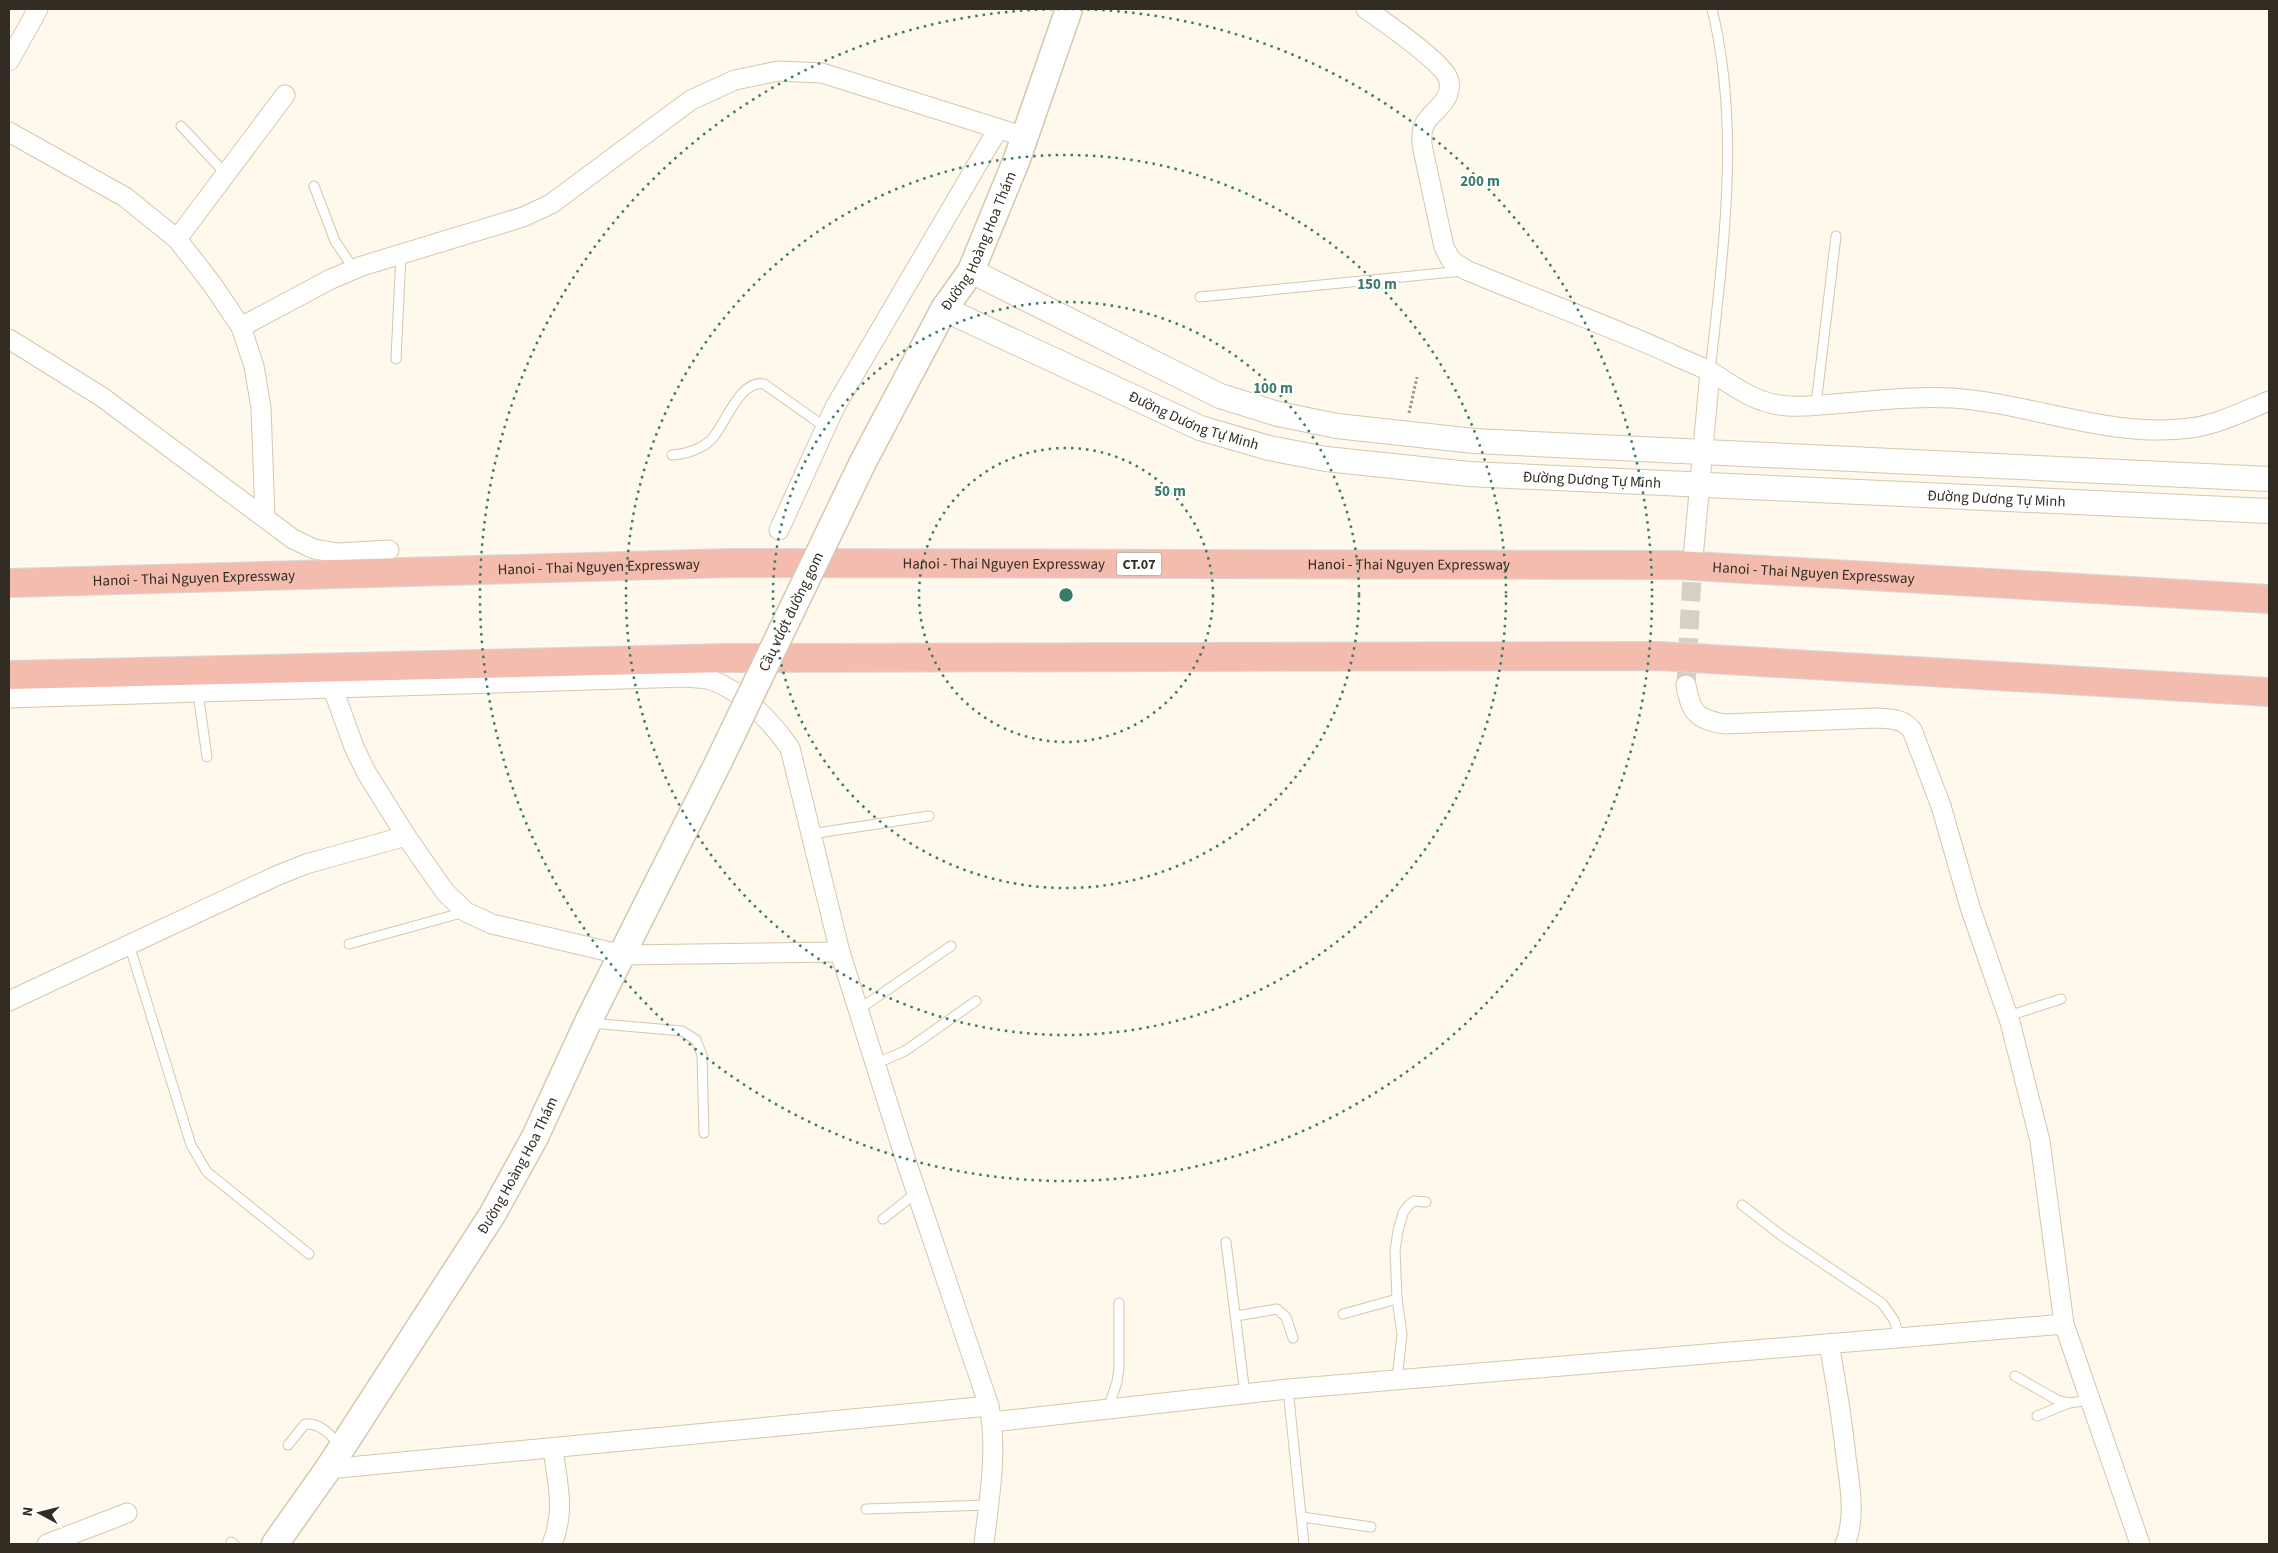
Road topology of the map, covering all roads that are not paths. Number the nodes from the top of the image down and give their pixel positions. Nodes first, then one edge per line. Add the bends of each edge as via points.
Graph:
1 (38, 9) edge
2 (1069, 9) edge
3 (1366, 9) edge
4 (1712, 9) edge
5 (9, 61) edge
6 (285, 95) dead end
7 (181, 126) dead end
8 (998, 128) junction
9 (10, 136) edge
10 (1025, 137) junction
11 (225, 173) junction
12 (314, 186) dead end
13 (1836, 236) dead end
14 (177, 239) junction
15 (401, 254) junction
16 (354, 269) junction
17 (1466, 270) junction
18 (972, 271) junction
19 (1200, 297) dead end
20 (944, 309) junction
21 (241, 327) junction
22 (9, 339) edge
23 (396, 359) dead end
24 (1710, 372) junction
25 (2269, 401) edge
26 (1816, 406) junction
27 (826, 426) junction
28 (1703, 451) junction
29 (672, 455) dead end
30 (863, 462) joint
31 (2269, 479) edge
32 (1700, 485) junction
33 (2269, 511) edge
34 (265, 517) junction
35 (779, 530) dead end
36 (388, 550) dead end
37 (1693, 558) tunnel mouth
38 (9, 583) edge
39 (2269, 599) edge
40 (9, 675) edge
41 (1686, 685) tunnel mouth
42 (333, 689) junction
43 (2269, 692) edge
44 (198, 693) junction
45 (9, 698) edge
46 (207, 757) dead end
47 (718, 762) joint
48 (929, 816) dead end
49 (811, 834) junction
50 (406, 836) junction
51 (466, 912) junction
52 (129, 944) junction
53 (349, 944) dead end
54 (951, 946) dead end
55 (840, 952) junction
56 (623, 955) junction
57 (2061, 999) dead end
58 (9, 1001) edge
59 (976, 1001) dead end
60 (858, 1011) junction
61 (2008, 1016) junction
62 (588, 1022) junction
63 (875, 1064) junction
64 (704, 1133) dead end
65 (916, 1192) junction
66 (1426, 1202) dead end
67 (1742, 1205) dead end
68 (882, 1219) dead end
69 (1226, 1242) dead end
70 (309, 1254) dead end
71 (1397, 1299) junction
72 (1120, 1303) dead end
73 (1344, 1314) dead end
74 (1236, 1316) junction
75 (2064, 1324) junction
76 (1293, 1338) dead end
77 (1900, 1338) junction
78 (1829, 1344) junction
79 (2015, 1376) dead end
80 (1398, 1380) junction
81 (1288, 1389) junction
82 (1245, 1394) junction
83 (2090, 1400) junction
84 (2069, 1403) junction
85 (1108, 1409) junction
86 (991, 1414) junction
87 (2037, 1416) dead end
88 (288, 1445) dead end
89 (342, 1447) junction
90 (553, 1448) junction
91 (328, 1469) junction
92 (988, 1505) junction
93 (866, 1509) dead end
94 (127, 1514) dead end
95 (1302, 1516) junction
96 (1371, 1527) dead end
97 (47, 1544) edge
98 (275, 1544) edge
99 (552, 1544) edge
100 (984, 1544) edge
101 (1304, 1544) edge
102 (1845, 1544) edge
103 (2140, 1544) edge

1 - 5 street
2 - 10 main road, Đường Hoàng Hoa Thám
3 - 17 street via 1427,56 1448,78 1447,98 1424,123 1422,145 1444,247 1451,260
4 - 24 lane via 1720,43 1727,153 1725,236
6 - 11 street
7 - 11 lane
8 - 10 street
8 - 15 street via 822,73 778,71 735,80 691,100 551,204 522,217
8 - 27 street
9 - 14 street via 125,197
10 - 18 main road, Đường Hoàng Hoa Thám
11 - 14 street
12 - 16 lane via 335,241
13 - 26 lane
14 - 21 street
15 - 16 street
15 - 23 lane
16 - 21 street
17 - 19 lane
17 - 24 street via 1617,330
18 - 20 main road, Đường Hoàng Hoa Thám
18 - 28 street, Đường Dương Tự Minh via 1220,396 1278,414 1337,426 1474,441
20 - 30 main road, Đường Hoàng Hoa Thám
20 - 32 street, Đường Dương Tự Minh via 1200,428 1269,448 1326,459 1469,474
21 - 34 street via 254,366 261,408
22 - 34 street via 102,397
24 - 26 street via 1763,402
24 - 28 street
25 - 26 street via 2219,421 2190,428 2158,430 2106,426 1999,404 1951,398
27 - 29 lane via 758,383 735,402 712,439 701,447
27 - 35 street
28 - 31 street, Đường Dương Tự Minh
28 - 32 street
30 - 47 main road, Cầu vượt đường gom, bridge
32 - 33 street, Đường Dương Tự Minh
32 - 37 street
34 - 36 street via 293,539 314,550 338,553
38 - 39 highway, Hanoi - Thai Nguyen Expressway / CT.07 via 730,563 1677,565
40 - 43 highway via 727,658 1659,656
41 - 61 street via 1695,714 1707,721 1725,724 1876,718 1906,723 1912,730 1940,806 1970,907
42 - 44 street
42 - 49 street via 688,677 710,680 737,695 771,721 790,748
42 - 50 street via 366,772
44 - 45 street
44 - 46 lane
47 - 56 main road, Đường Hoàng Hoa Thám
48 - 49 lane
49 - 55 street
50 - 51 street via 445,892
50 - 52 street via 306,864
51 - 53 lane
51 - 56 street via 492,924
52 - 58 street
52 - 70 lane via 191,1145 208,1172
54 - 60 lane
55 - 56 street
55 - 60 street
56 - 62 main road, Đường Hoàng Hoa Thám
57 - 61 lane
59 - 63 lane via 906,1051
60 - 63 street
61 - 75 street via 2040,1141
62 - 64 lane via 682,1031 696,1040 702,1055
62 - 89 main road, Đường Hoàng Hoa Thám via 535,1136 492,1214
63 - 65 street
65 - 68 lane
65 - 86 street
66 - 71 lane via 1414,1201 1403,1213 1395,1251
67 - 77 lane via 1882,1303 1894,1320
69 - 74 lane
71 - 73 lane
71 - 80 lane via 1402,1334
72 - 85 lane via 1119,1367
74 - 76 lane via 1277,1309 1286,1317
74 - 82 lane
75 - 77 street
75 - 83 street
77 - 78 street
78 - 80 street
78 - 102 street via 1851,1499 1850,1527
79 - 84 lane via 2057,1400
80 - 81 street
81 - 82 street
81 - 95 lane
82 - 85 street
83 - 84 lane
83 - 103 street
84 - 87 lane
85 - 86 street
86 - 90 street
86 - 92 street via 993,1452
88 - 89 lane via 305,1424 314,1423
89 - 91 main road, Đường Hoàng Hoa Thám
90 - 91 street
90 - 99 street via 560,1524
91 - 98 main road, Đường Hoàng Hoa Thám
92 - 93 lane
92 - 100 street
94 - 97 street
95 - 96 lane
95 - 101 lane

